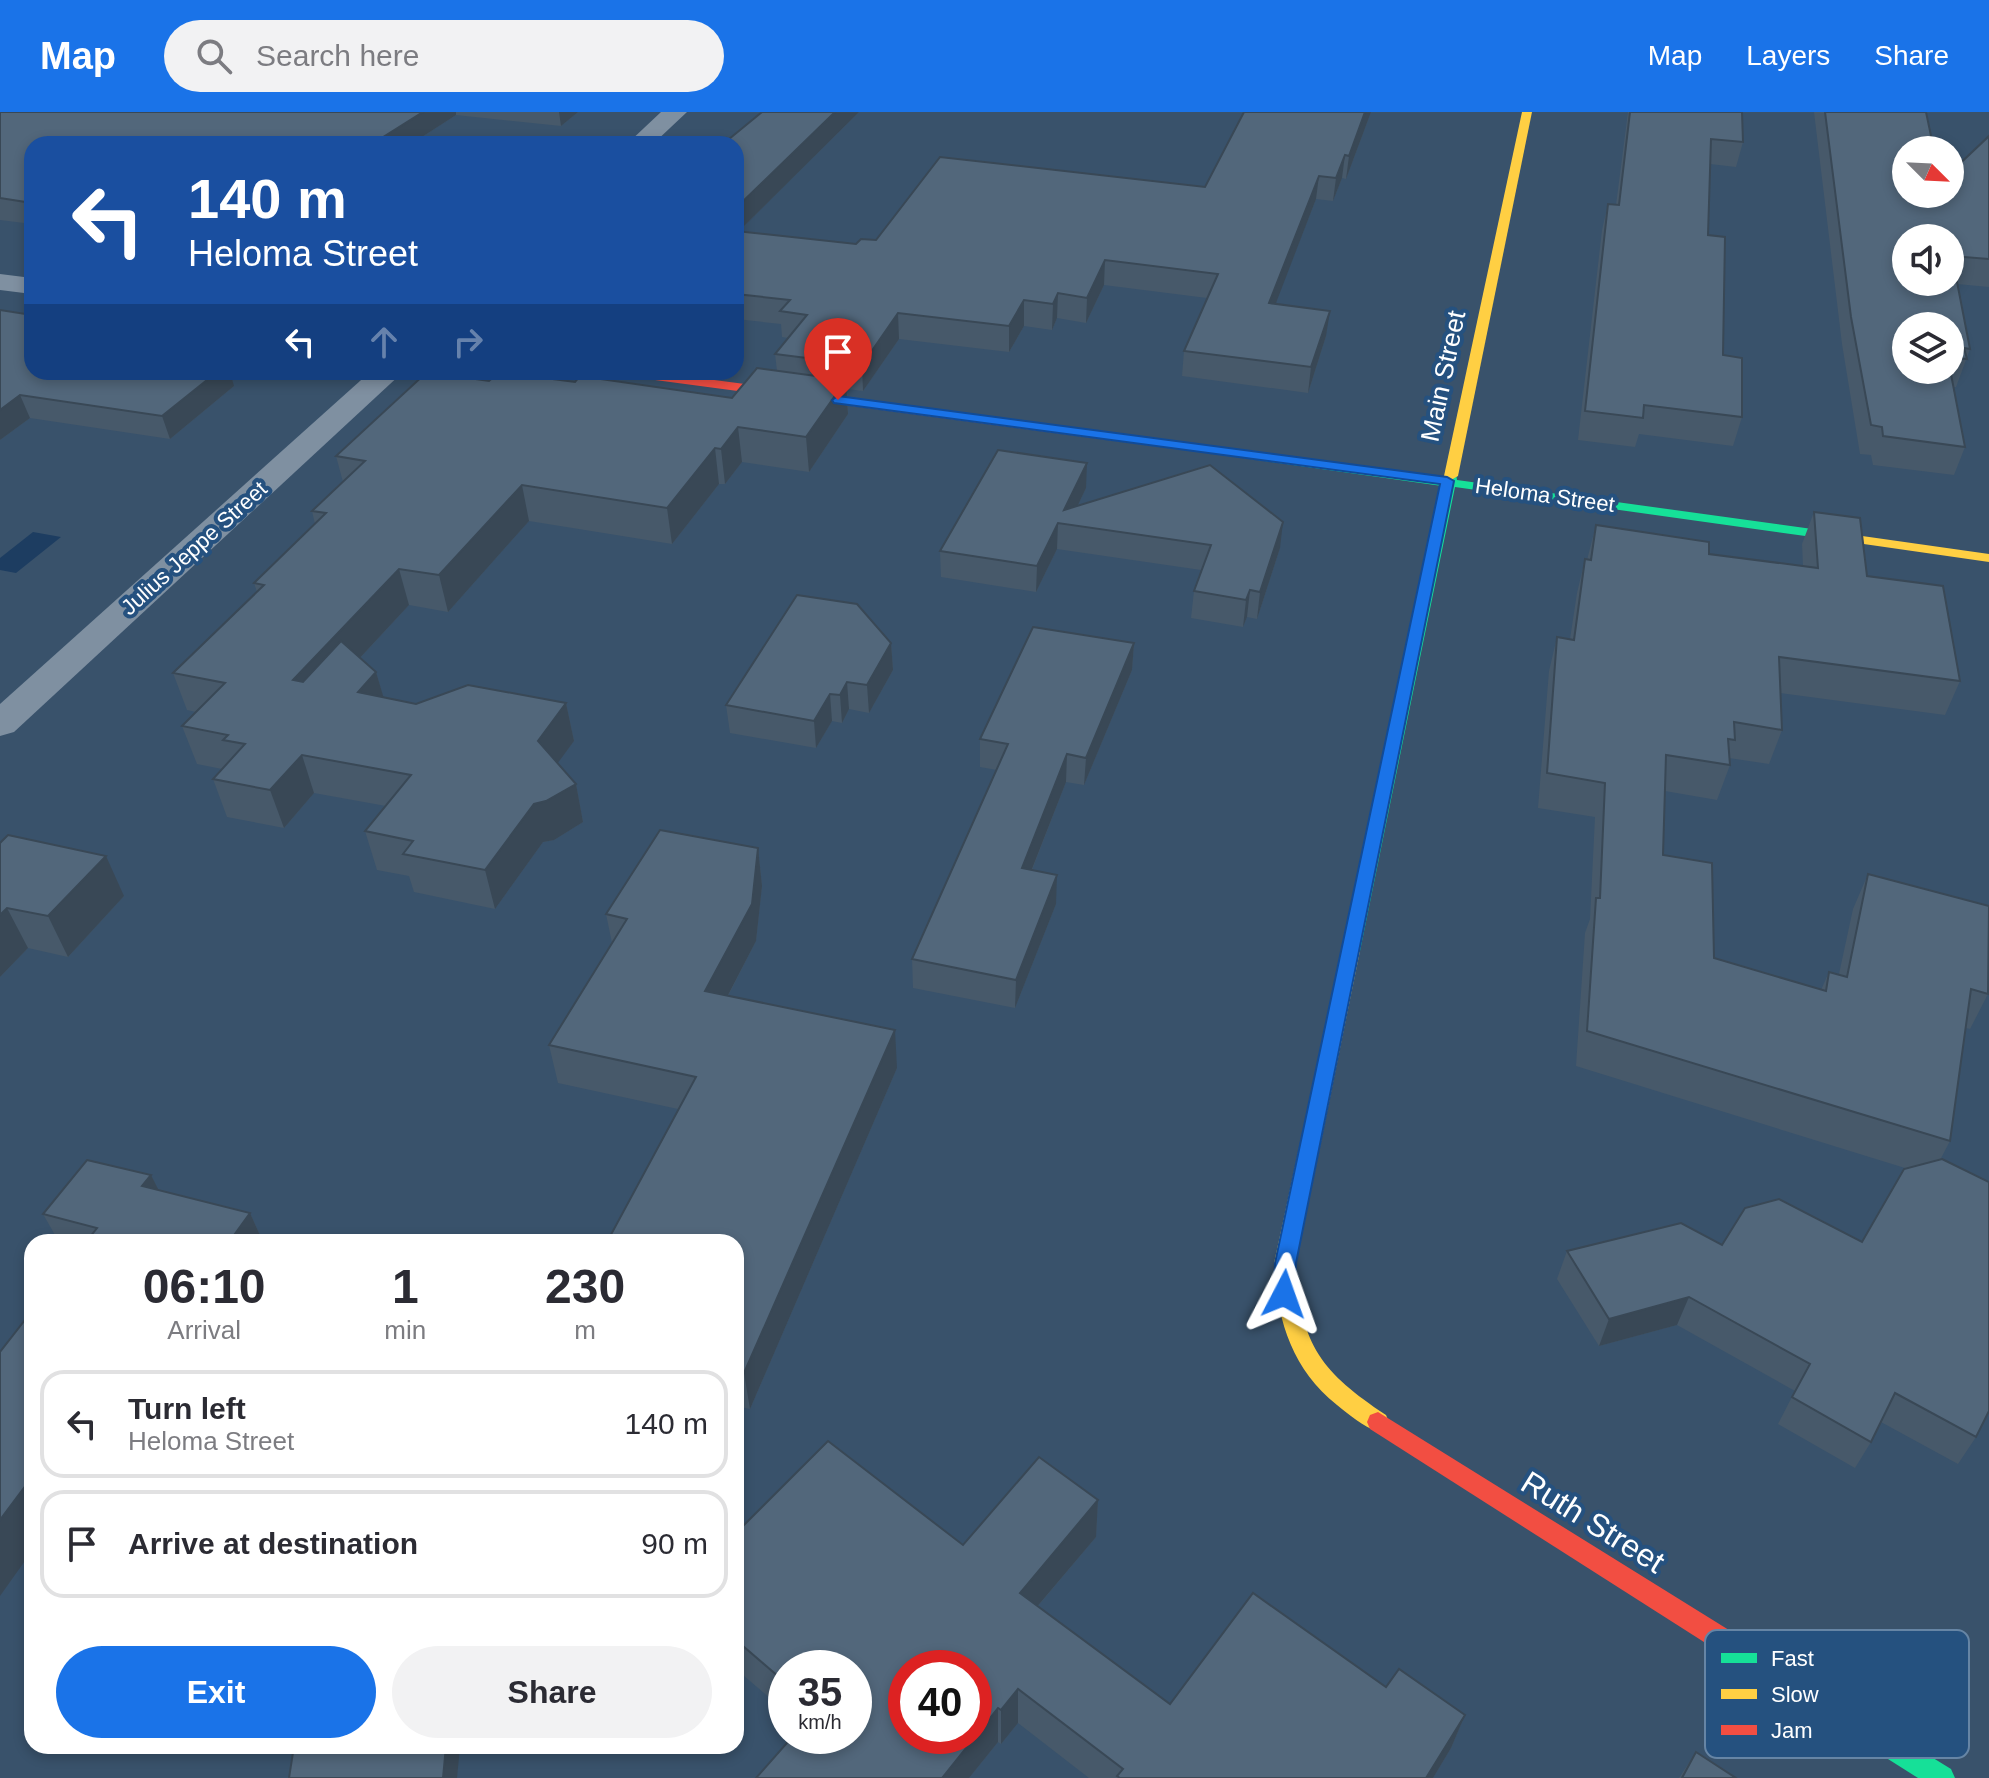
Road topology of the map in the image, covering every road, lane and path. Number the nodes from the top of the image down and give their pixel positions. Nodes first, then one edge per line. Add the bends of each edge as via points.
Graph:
1 (675, 112) edge
2 (1527, 112) edge
3 (648, 136) edge
4 (0, 282) edge
5 (24, 285) edge
6 (379, 380) edge
7 (685, 380) edge
8 (1447, 481) junction
9 (1989, 558) edge
10 (0, 724) edge
11 (1285, 1263) joint
12 (1708, 1630) edge
13 (1910, 1758) edge
14 (1942, 1778) edge

1 - 3 street
2 - 8 street, Main Street
4 - 5 street
6 - 10 street, Julius Jeppe Street
7 - 8 street, Heloma Street
8 - 9 street, Heloma Street
8 - 11 street, Main Street
11 - 12 street, Ruth Street via 1290,1327 1302,1355 1325,1381 1359,1410
13 - 14 street, Ruth Street

